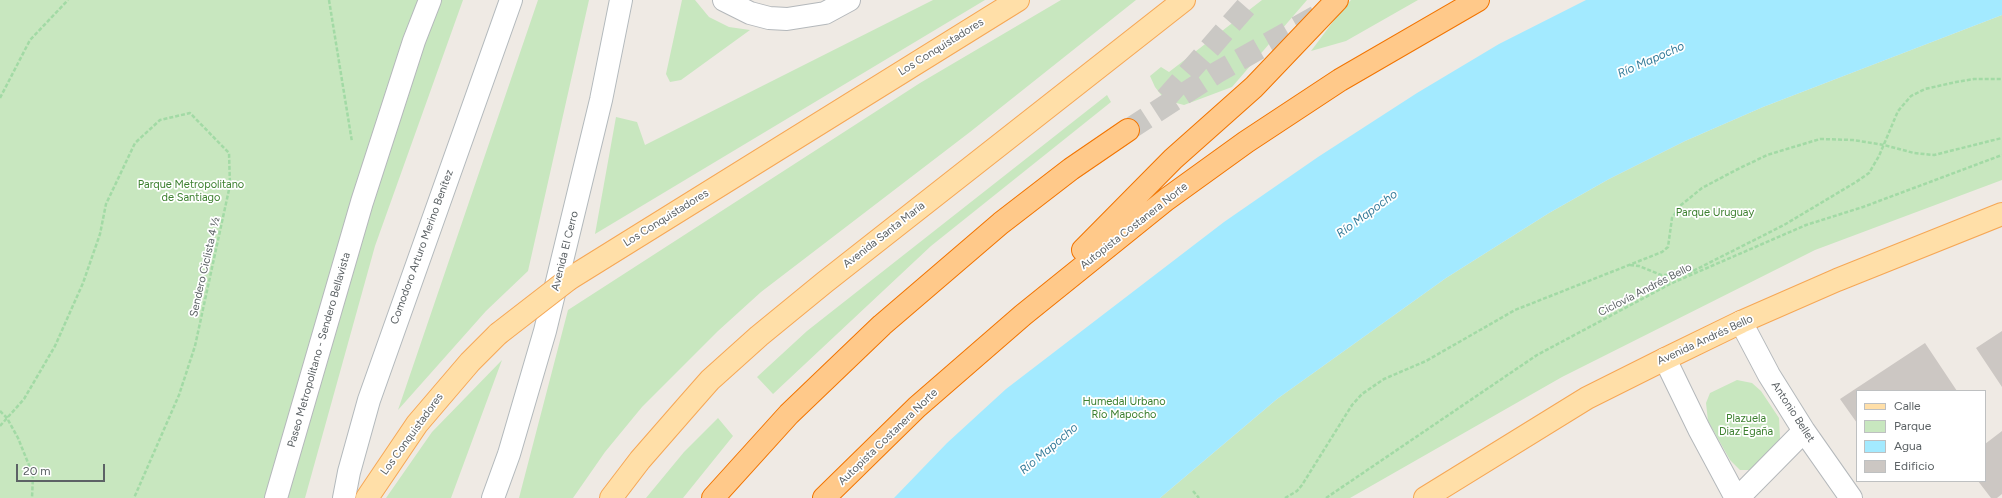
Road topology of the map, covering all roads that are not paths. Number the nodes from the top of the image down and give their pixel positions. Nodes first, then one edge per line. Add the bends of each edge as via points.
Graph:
1 (430, 0) edge
2 (511, 0) edge
3 (621, 0) edge
4 (724, 0) edge
5 (849, 0) edge
6 (1018, 0) edge
7 (1184, 0) edge
8 (1337, 0) edge
9 (1478, 0) edge
10 (1128, 130) tunnel mouth
11 (2002, 214) edge
12 (1023, 315) junction
13 (1741, 322) junction
14 (1665, 359) junction
15 (1804, 431) junction
16 (276, 498) edge
17 (344, 498) edge
18 (367, 498) edge
19 (493, 498) edge
20 (611, 498) edge
21 (713, 498) edge
22 (824, 498) edge
23 (1425, 498) edge
24 (1737, 498) edge
25 (1851, 498) edge

1 - 16 street, Paseo Metropolitano - Sendero Bellavista via 414,41 362,202
2 - 17 street, Comodoro Arturo Merino Benítez via 369,400
3 - 19 street, Avenida El Cerro via 601,100 547,323 526,401
4 - 5 street via 750,13 787,19 825,13
6 - 18 main road, Los Conquistadores, bridge via 569,279 498,334 465,367 417,424
7 - 20 main road, Avenida Santa María via 759,336 710,380 640,460
8 - 12 highway via 1254,87 1134,197
9 - 12 highway, Autopista Costanera Norte via 1340,80 1246,142 1167,199
10 - 21 highway via 1071,169 1001,223 893,315 789,414
11 - 13 main road, Avenida Andrés Bello via 1837,280
12 - 22 highway, Autopista Costanera Norte via 917,406
13 - 14 main road, Avenida Andrés Bello
13 - 15 street, Antonio Bellet via 1769,375
14 - 23 main road, Avenida Andrés Bello via 1587,398
14 - 24 street via 1699,429
15 - 24 street
15 - 25 street, Antonio Bellet

